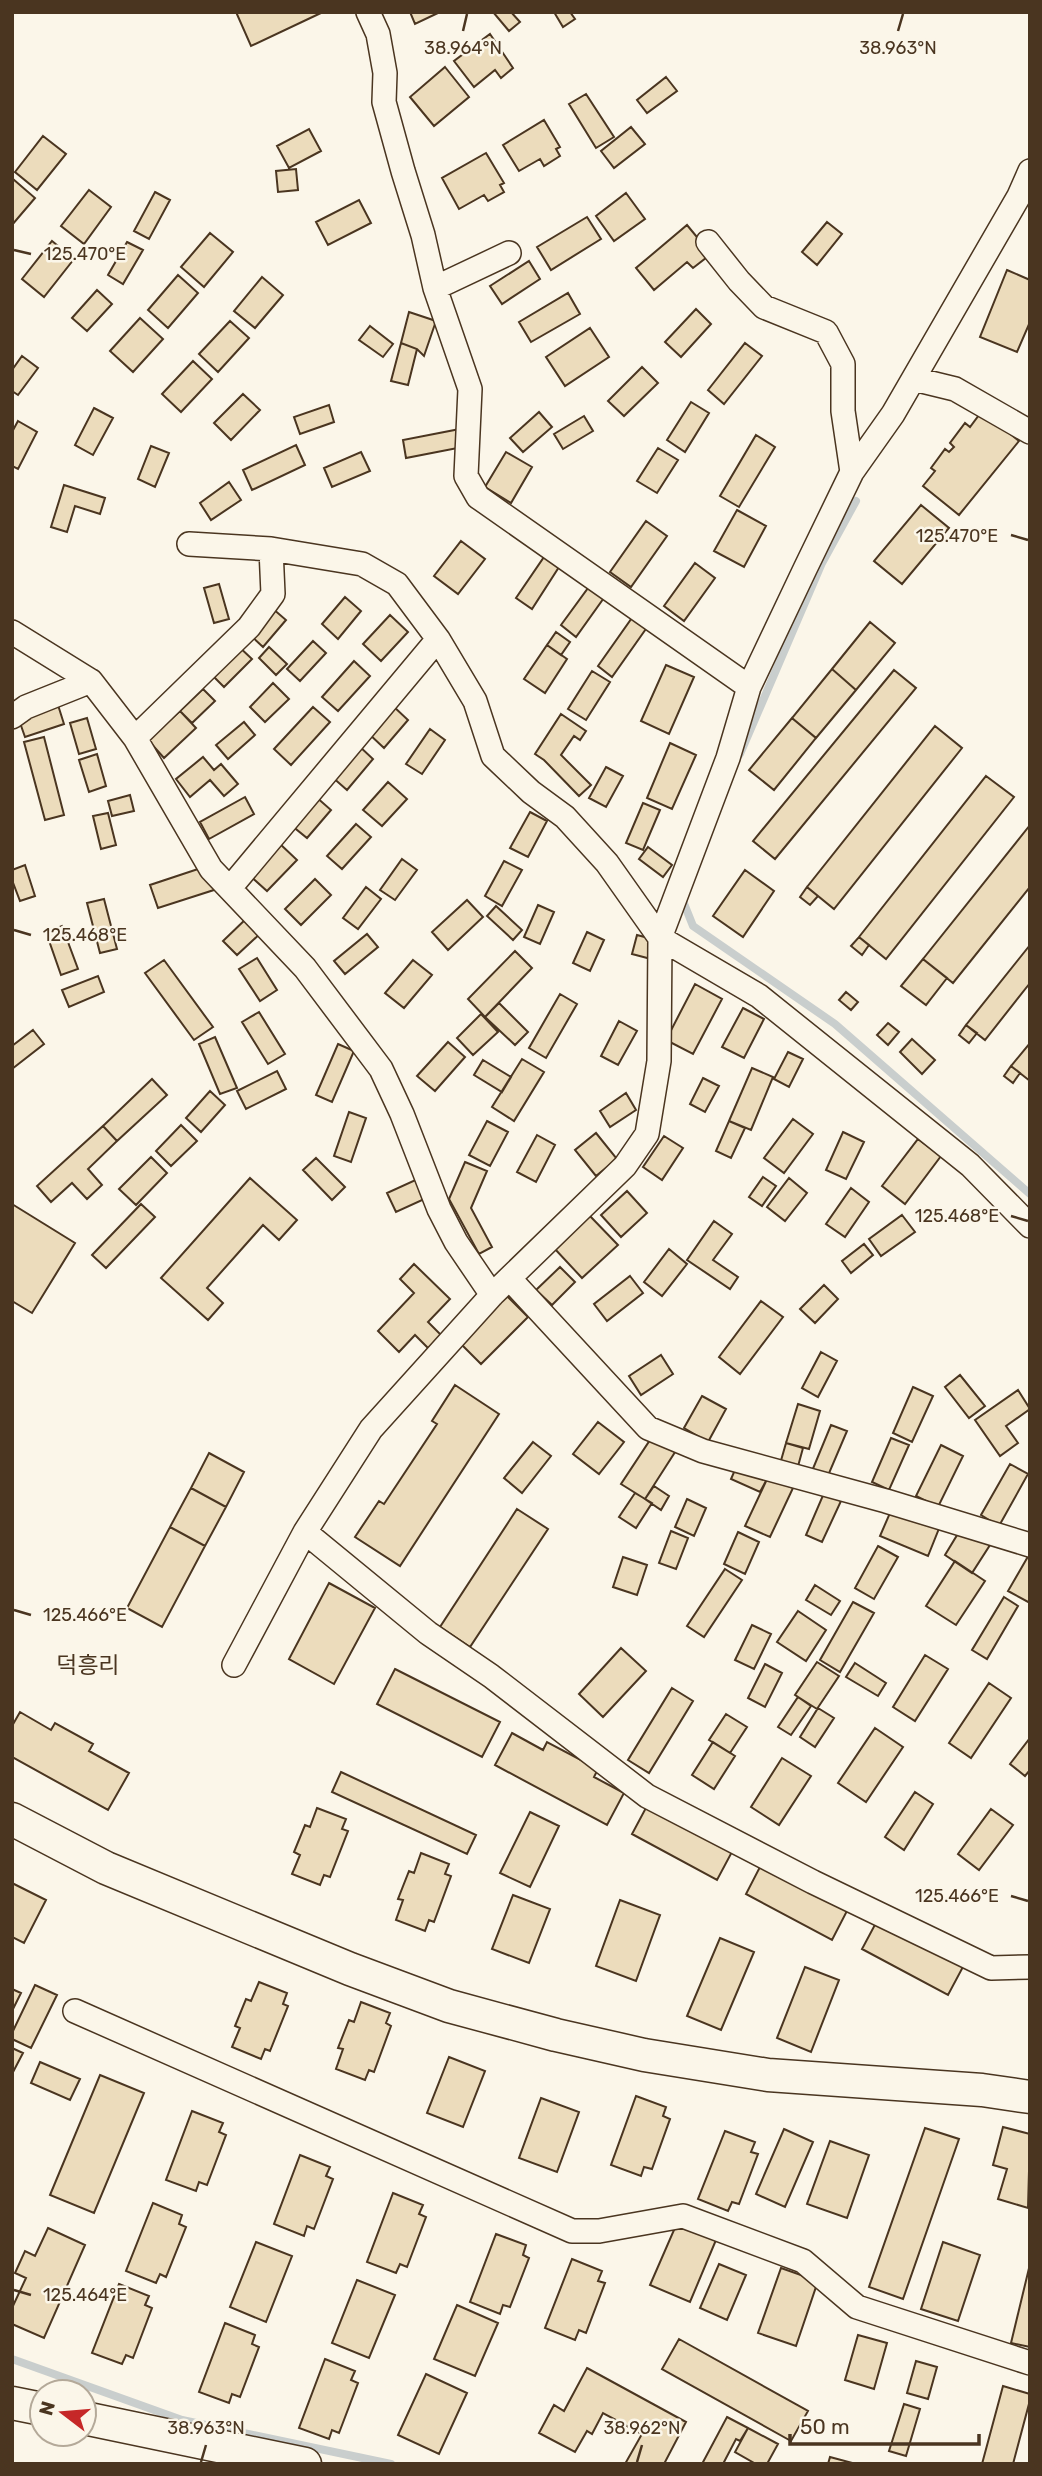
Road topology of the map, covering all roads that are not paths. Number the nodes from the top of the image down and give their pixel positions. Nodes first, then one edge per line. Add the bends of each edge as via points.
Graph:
1 (368, 12) edge
2 (1030, 171) edge
3 (708, 242) dead end
4 (509, 253) dead end
5 (435, 288) junction
6 (914, 379) junction
7 (1030, 432) edge
8 (852, 472) junction
9 (189, 544) dead end
10 (271, 549) junction
11 (12, 632) edge
12 (438, 639) junction
13 (92, 681) junction
14 (749, 687) junction
15 (12, 717) edge
16 (135, 738) junction
17 (230, 888) junction
18 (660, 938) junction
19 (1030, 1226) edge
20 (510, 1279) junction
21 (492, 1294) junction
22 (304, 1532) junction
23 (1030, 1545) edge
24 (234, 1665) dead end
25 (12, 1819) edge
26 (1030, 1967) edge
27 (75, 2011) dead end
28 (1030, 2098) edge
29 (1030, 2363) edge
30 (98, 2421) edge
31 (305, 2464) edge

1 - 5 street via 378,34 384,102
2 - 6 street
3 - 8 street via 764,307 825,332 843,364 843,411
4 - 5 street
5 - 14 street via 471,389 467,476 478,496
6 - 7 street via 955,389
6 - 8 street
8 - 14 street
9 - 10 street
10 - 12 street via 362,564 397,584
10 - 16 street via 273,594 249,627
11 - 13 street
12 - 17 street
12 - 18 street via 475,701 493,756 565,817 607,863
13 - 15 street
13 - 16 street
14 - 18 street via 728,758
16 - 17 street via 211,869
17 - 21 street via 305,968 381,1069 439,1209
18 - 19 street via 759,996 970,1165
18 - 20 street via 659,1061 647,1134 625,1166
20 - 21 street
20 - 23 street via 648,1428 703,1451
21 - 22 street via 371,1429
22 - 24 street
22 - 26 street via 428,1633 647,1796 991,1968
25 - 28 street via 106,1868 449,2006 644,2055 756,2073 982,2090
27 - 29 street via 572,2231 599,2231 683,2216 803,2261 857,2307
30 - 31 street

